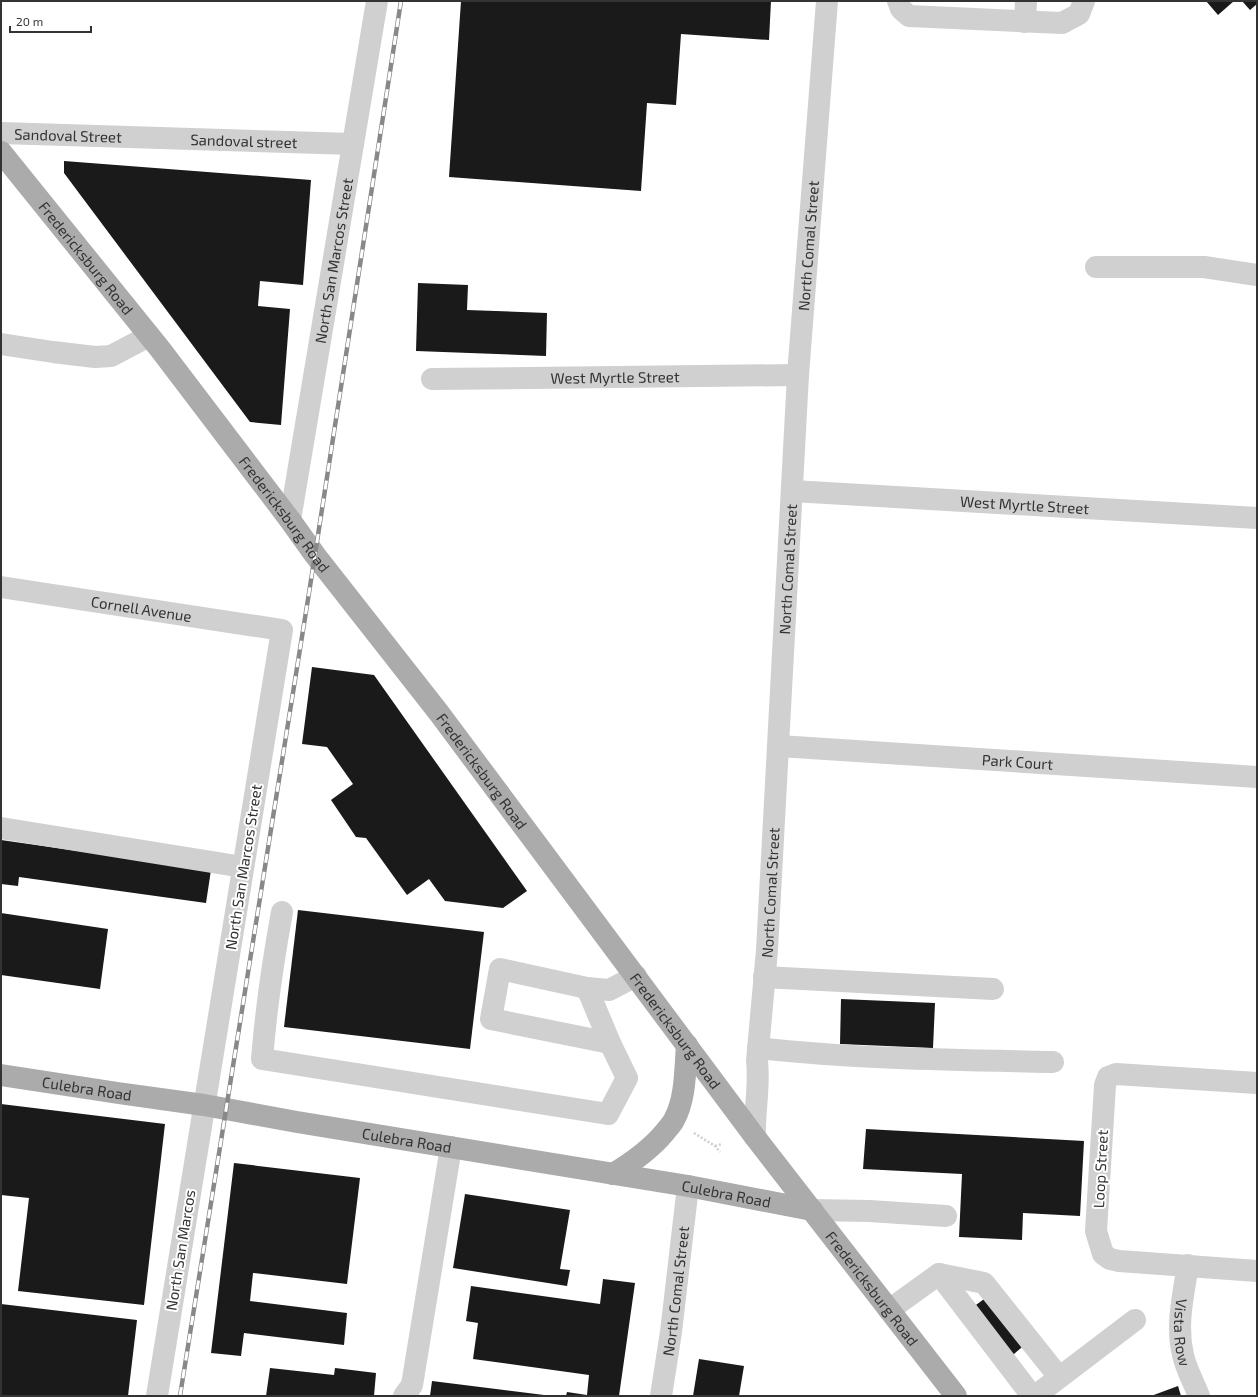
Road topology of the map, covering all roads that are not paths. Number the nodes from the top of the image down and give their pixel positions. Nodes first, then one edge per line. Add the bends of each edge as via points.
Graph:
1 (377, 1) edge
2 (827, 1) edge
3 (898, 1) edge
4 (1084, 1) edge
5 (1026, 11) edge
6 (1, 133) edge
7 (134, 136) joint
8 (354, 144) junction
9 (1, 152) edge
10 (1096, 267) dead end
11 (1257, 275) edge
12 (149, 336) junction
13 (1, 344) edge
14 (798, 375) junction
15 (432, 379) dead end
16 (792, 491) junction
17 (1257, 518) edge
18 (290, 520) junction
19 (1, 587) edge
20 (282, 630) joint
21 (778, 746) junction
22 (1257, 777) edge
23 (1, 828) edge
24 (243, 867) junction
25 (282, 912) dead end
26 (636, 976) junction
27 (764, 977) junction
28 (586, 988) junction
29 (992, 989) dead end
30 (610, 1043) junction
31 (687, 1045) junction
32 (758, 1048) junction
33 (1053, 1062) dead end
34 (1, 1075) edge
35 (1257, 1083) edge
36 (204, 1105) junction
37 (755, 1137) junction
38 (451, 1147) junction
39 (613, 1174) junction
40 (688, 1186) junction
41 (812, 1210) junction
42 (946, 1216) dead end
43 (1188, 1265) junction
44 (1257, 1271) edge
45 (938, 1274) junction
46 (889, 1310) junction
47 (1135, 1320) dead end
48 (1051, 1388) edge
49 (156, 1396) edge
50 (404, 1396) edge
51 (661, 1396) edge
52 (956, 1396) edge
53 (1032, 1396) edge
54 (1199, 1396) edge

1 - 8 street, North San Marcos Street
2 - 14 street, North Comal Street
3 - 5 street via 900,9 909,16
4 - 5 street via 1079,14 1062,23
6 - 7 street, Sandoval Street
7 - 8 street, Sandoval street
8 - 18 street, North San Marcos Street
9 - 12 main road, Fredericksburg Road
10 - 11 street via 1204,267
12 - 13 street via 111,356 95,357
12 - 18 main road, Fredericksburg Road
14 - 15 street, West Myrtle Street
14 - 16 street, North Comal Street
16 - 17 street, West Myrtle Street
16 - 21 street, North Comal Street
18 - 26 main road, Fredericksburg Road via 314,555 439,713
19 - 20 street, Cornell Avenue
20 - 24 street, North San Marcos Street
21 - 22 street, Park Court
21 - 27 street, North Comal Street
23 - 24 street
24 - 36 street, North San Marcos Street
25 - 30 street via 273,958 262,1059 608,1114 627,1078
26 - 28 street via 609,990
26 - 31 main road, Fredericksburg Road
27 - 29 street
27 - 32 street, North Comal Street
28 - 30 street
28 - 30 street via 500,968 491,1019
31 - 37 main road, Fredericksburg Road
31 - 39 main road via 684,1081 674,1120 658,1141
32 - 33 street via 927,1060
32 - 37 street, North Comal Street
34 - 36 main road, Culebra Road
35 - 43 street, Loop Street via 1116,1074 1108,1077 1105,1085 1096,1231 1103,1254 1118,1261
36 - 38 main road, Culebra Road
36 - 49 street, North San Marcos
37 - 41 main road, Fredericksburg Road
38 - 39 main road, Culebra Road
38 - 50 street via 412,1384
39 - 40 main road, Culebra Road
40 - 41 main road, Culebra Road
40 - 51 street, North Comal Street
41 - 42 street
41 - 46 main road, Fredericksburg Road
43 - 44 street, Loop Street
43 - 54 street, Vista Row via 1179,1325 1183,1356
45 - 46 street
45 - 48 street via 984,1283
45 - 53 street
46 - 52 main road, Fredericksburg Road
47 - 48 street

